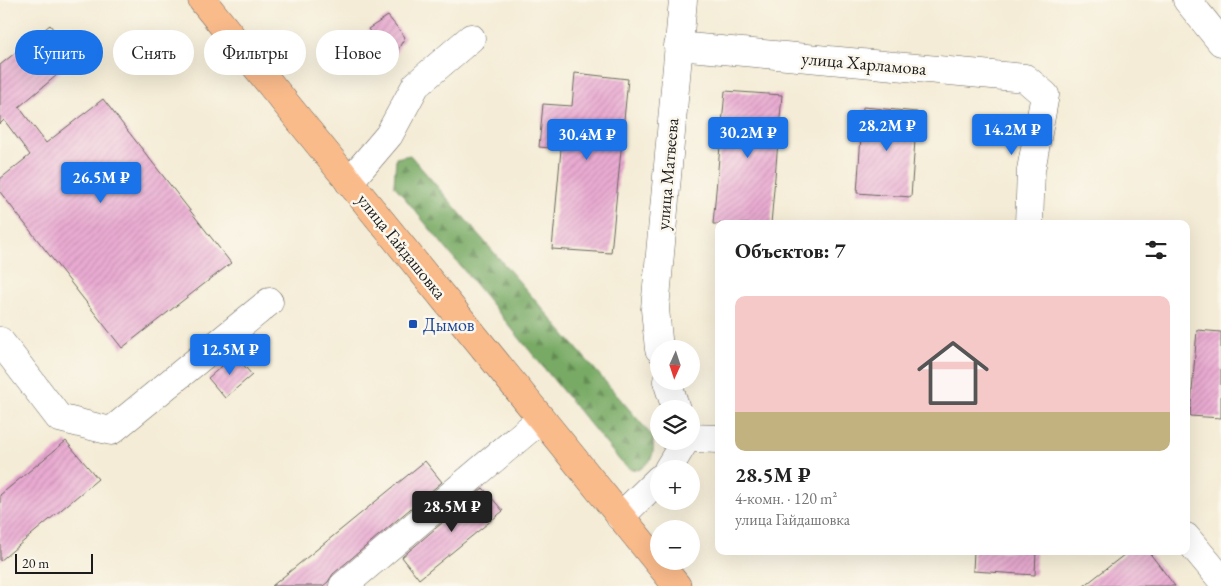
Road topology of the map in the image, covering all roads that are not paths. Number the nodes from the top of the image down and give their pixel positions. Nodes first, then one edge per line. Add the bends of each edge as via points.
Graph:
1 (202, 0) edge
2 (683, 0) edge
3 (1187, 0) edge
4 (471, 38) dead end
5 (1221, 42) edge
6 (678, 46) junction
7 (349, 182) junction
8 (1029, 220) edge
9 (269, 302) dead end
10 (659, 340) edge
11 (0, 341) edge
12 (541, 419) junction
13 (700, 438) edge
14 (715, 439) edge
15 (650, 488) edge
16 (620, 517) junction
17 (1190, 542) edge
18 (1221, 579) edge
19 (343, 586) edge
20 (677, 586) edge

1 - 7 main road, улица Гайдашовка
2 - 6 street, улица Матвеева
3 - 5 street
4 - 7 street via 416,85 389,136
6 - 8 street, улица Харламова via 1025,78 1045,95 1031,170
6 - 10 street, улица Матвеева via 655,309
7 - 12 main road, улица Гайдашовка
9 - 11 street via 111,431 59,418
12 - 16 main road, улица Гайдашовка
12 - 19 street
13 - 14 street
15 - 16 street
16 - 20 main road, улица Гайдашовка
17 - 18 street

